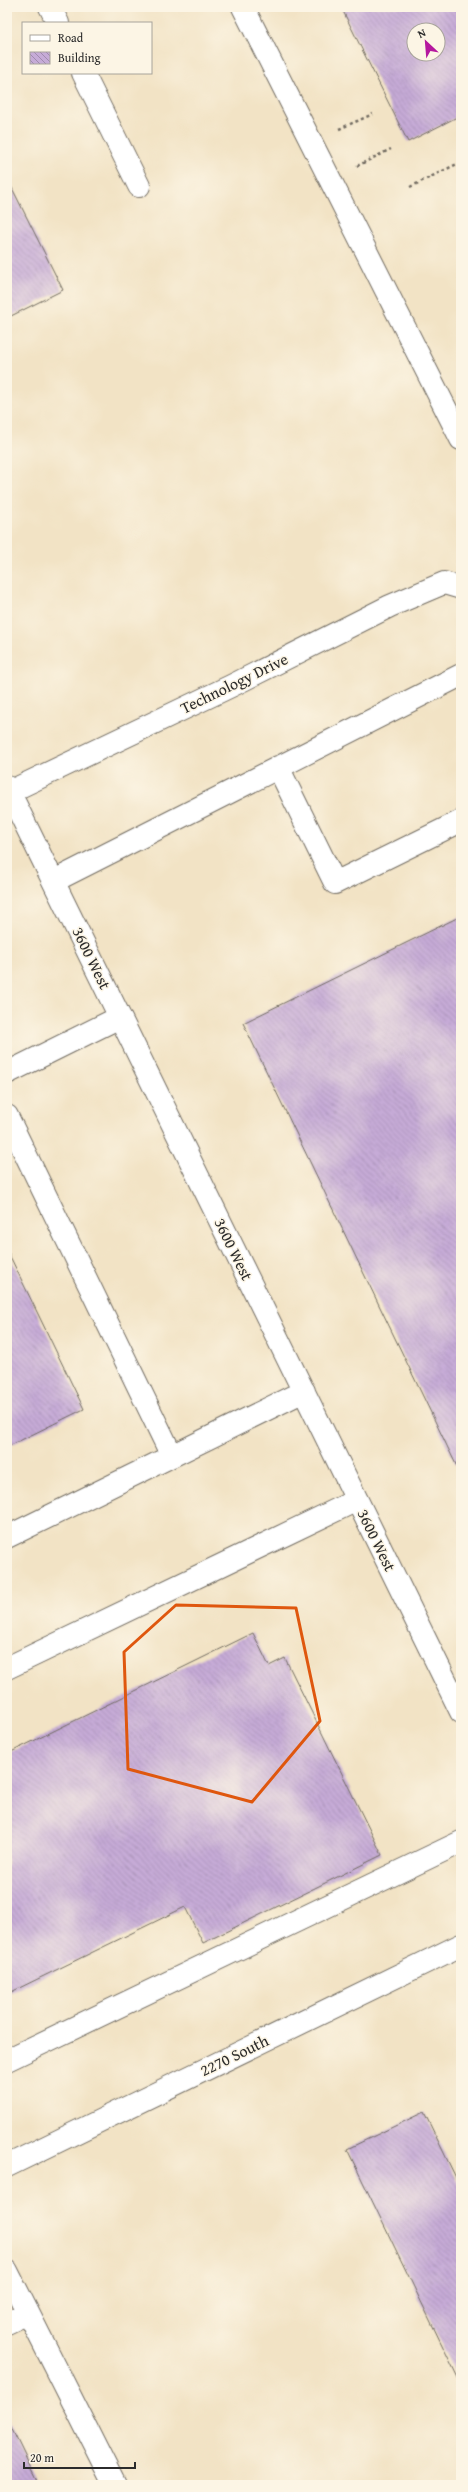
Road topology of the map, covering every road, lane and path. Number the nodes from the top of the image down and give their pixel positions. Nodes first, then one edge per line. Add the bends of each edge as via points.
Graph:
1 (50, 7) edge
2 (243, 7) edge
3 (58, 22) edge
4 (83, 74) edge
5 (373, 114) dead end
6 (311, 142) junction
7 (391, 150) dead end
8 (461, 162) edge
9 (330, 179) junction
10 (139, 186) dead end
11 (410, 187) dead end
12 (461, 439) edge
13 (461, 588) edge
14 (461, 675) edge
15 (278, 767) junction
16 (8, 789) edge
17 (461, 821) edge
18 (54, 881) junction
19 (120, 1017) junction
20 (7, 1073) edge
21 (7, 1116) edge
22 (304, 1391) junction
23 (172, 1456) junction
24 (357, 1500) junction
25 (7, 1537) edge
26 (7, 1668) edge
27 (461, 1712) edge
28 (461, 1842) edge
29 (461, 1945) edge
30 (7, 2060) edge
31 (7, 2166) edge
32 (7, 2271) edge
33 (28, 2313) junction
34 (7, 2323) edge
35 (115, 2485) edge

1 - 3 street
2 - 6 street
4 - 10 street
5 - 6 path
6 - 9 street
7 - 9 path
8 - 11 path
9 - 12 street
13 - 16 street, Technology Drive via 444,583 390,606 231,686
14 - 15 street
15 - 17 street via 335,883
15 - 18 street
16 - 18 street, 3600 West
18 - 19 street, 3600 West
19 - 20 street
19 - 22 street, 3600 West
21 - 23 street
22 - 23 street
22 - 24 street, 3600 West
23 - 25 street
24 - 26 street
24 - 27 street, 3600 West
28 - 30 street
29 - 31 street, 2270 South
32 - 33 street
33 - 34 street
33 - 35 street

